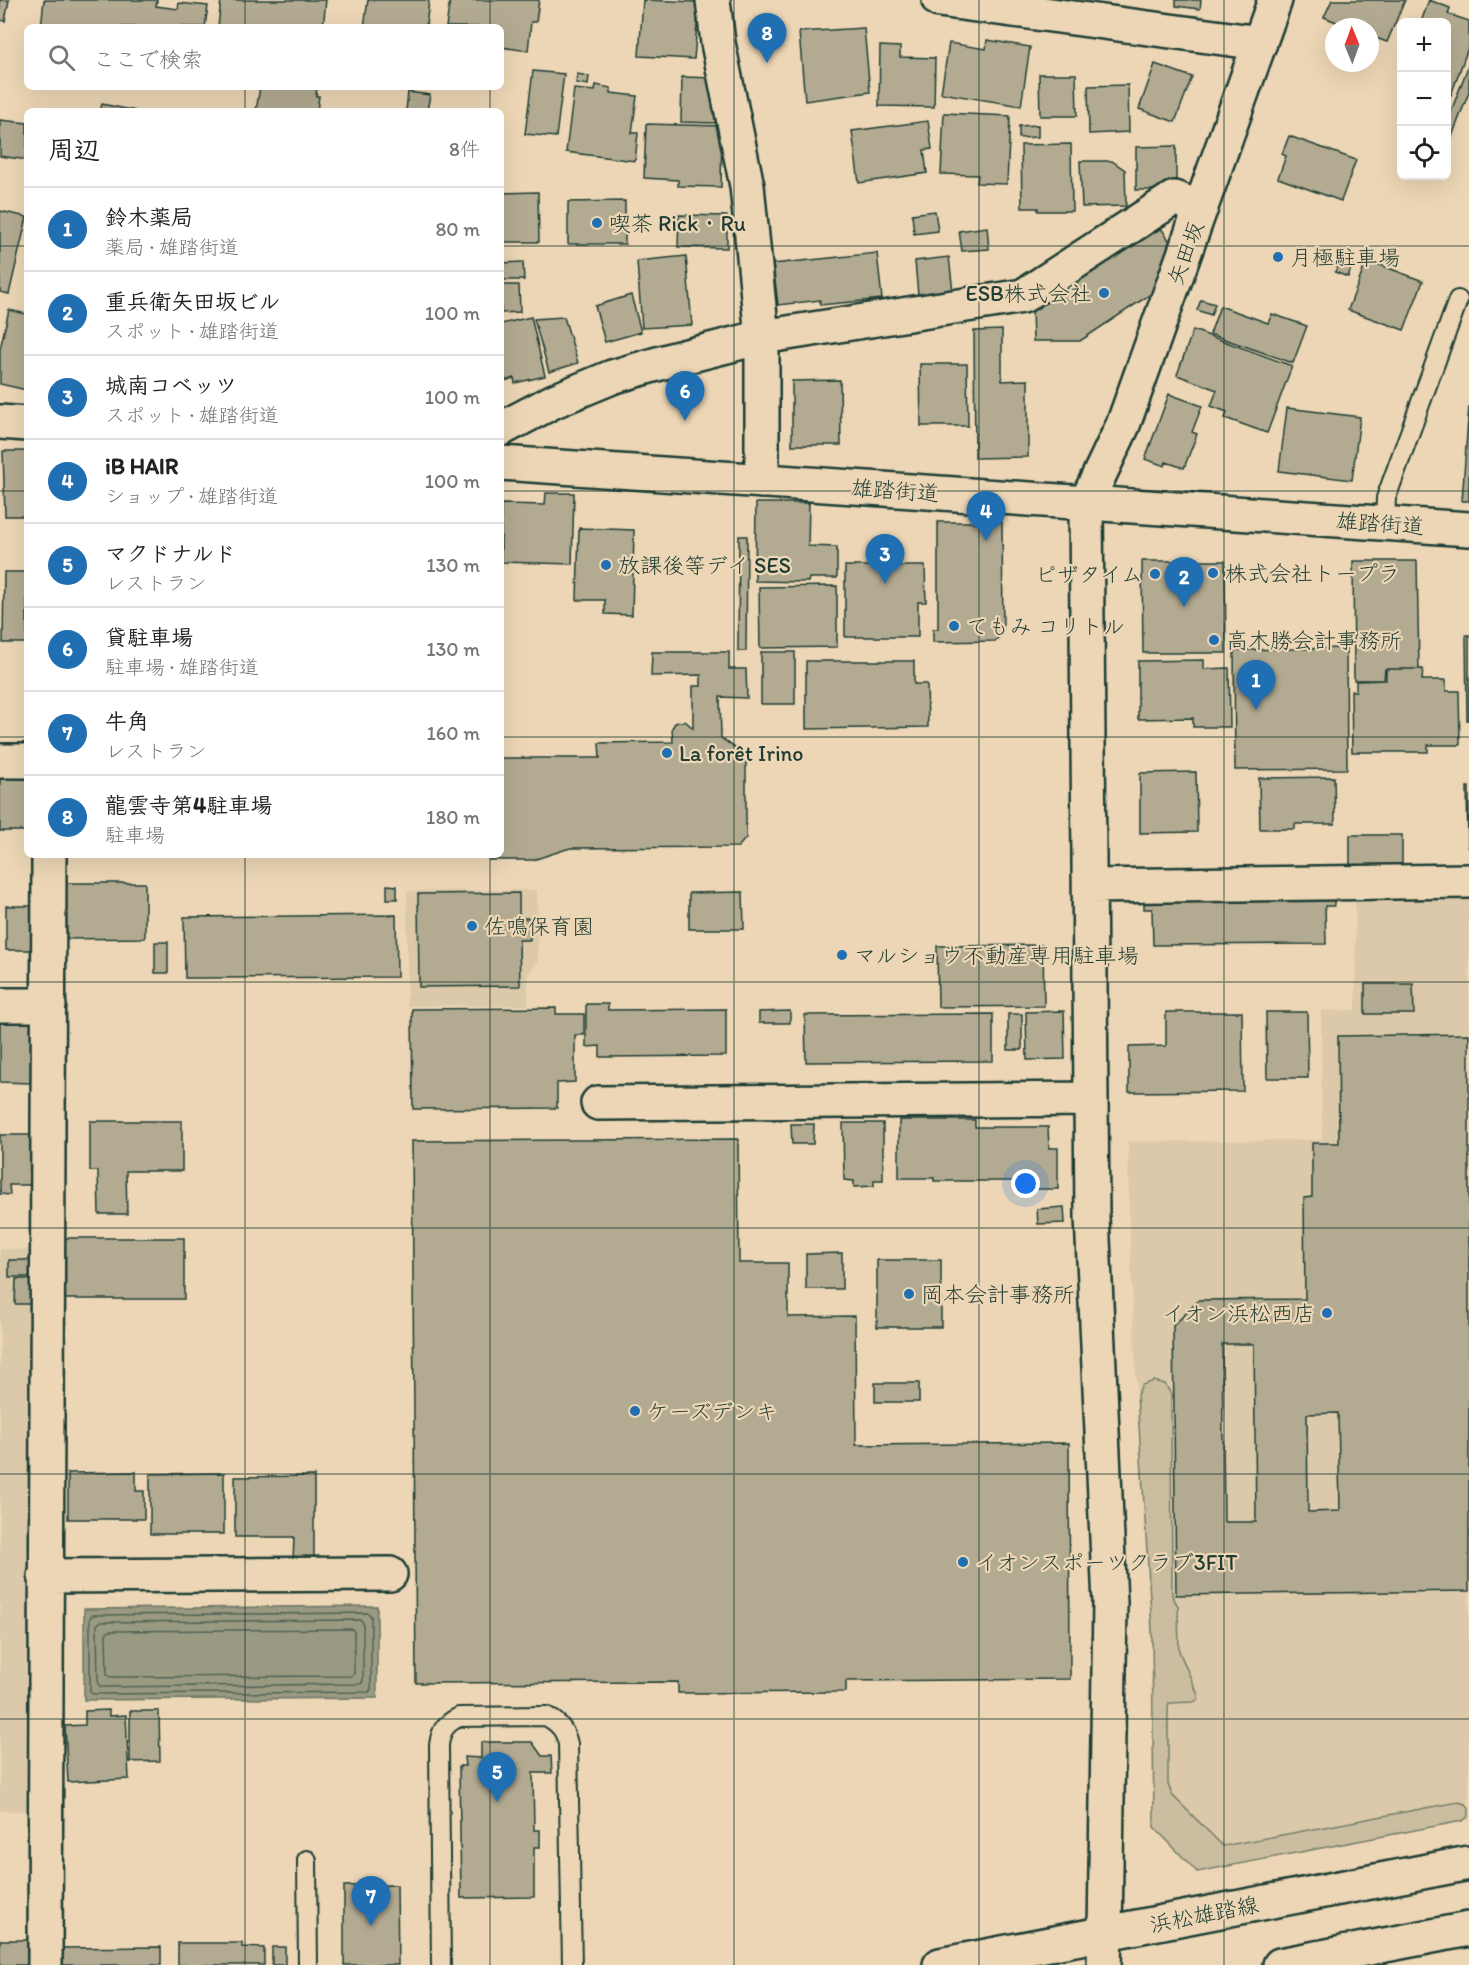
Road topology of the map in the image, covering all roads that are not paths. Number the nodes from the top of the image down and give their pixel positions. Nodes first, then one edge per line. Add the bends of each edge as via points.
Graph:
1 (713, 0) edge
2 (939, 0) edge
3 (1275, 0) edge
4 (1260, 43) junction
5 (1201, 208) junction
6 (1458, 300) dead end
7 (762, 337) junction
8 (0, 422) edge
9 (24, 424) edge
10 (504, 427) edge
11 (504, 463) edge
12 (762, 481) junction
13 (1086, 503) junction
14 (1385, 523) junction
15 (1469, 529) edge
16 (0, 761) edge
17 (24, 761) edge
18 (49, 858) edge
19 (1469, 881) edge
20 (1090, 886) junction
21 (0, 1005) edge
22 (49, 1005) junction
23 (1091, 1099) junction
24 (598, 1103) dead end
25 (390, 1574) dead end
26 (45, 1576) junction
27 (307, 1860) dead end
28 (1469, 1863) edge
29 (1469, 1929) edge
30 (1105, 1933) junction
31 (45, 1965) edge
32 (308, 1965) edge
33 (441, 1965) edge
34 (572, 1965) edge
35 (940, 1965) edge
36 (1104, 1965) edge
37 (1280, 1965) edge

1 - 7 street via 747,186
2 - 4 street
3 - 4 street, 矢田坂
4 - 5 street, 矢田坂
5 - 7 street via 1174,198 1023,296
5 - 13 street, 矢田坂 via 1123,425
6 - 14 lane via 1386,498
7 - 10 street via 612,377 555,400
7 - 12 street
8 - 9 street
11 - 12 street, 雄踏街道
12 - 13 street, 雄踏街道
13 - 14 street, 雄踏街道
13 - 20 street
14 - 15 street, 雄踏街道
16 - 17 street
18 - 22 street
19 - 20 street
20 - 23 street
21 - 22 street
22 - 26 street
23 - 24 street
23 - 30 street via 1095,1298 1110,1603
25 - 26 street
26 - 31 street
27 - 32 lane
28 - 30 street, 浜松雄踏線
29 - 37 street
30 - 35 street, 浜松雄踏線
30 - 36 street
33 - 34 lane via 441,1733 447,1723 459,1717 546,1716 558,1722 568,1744

